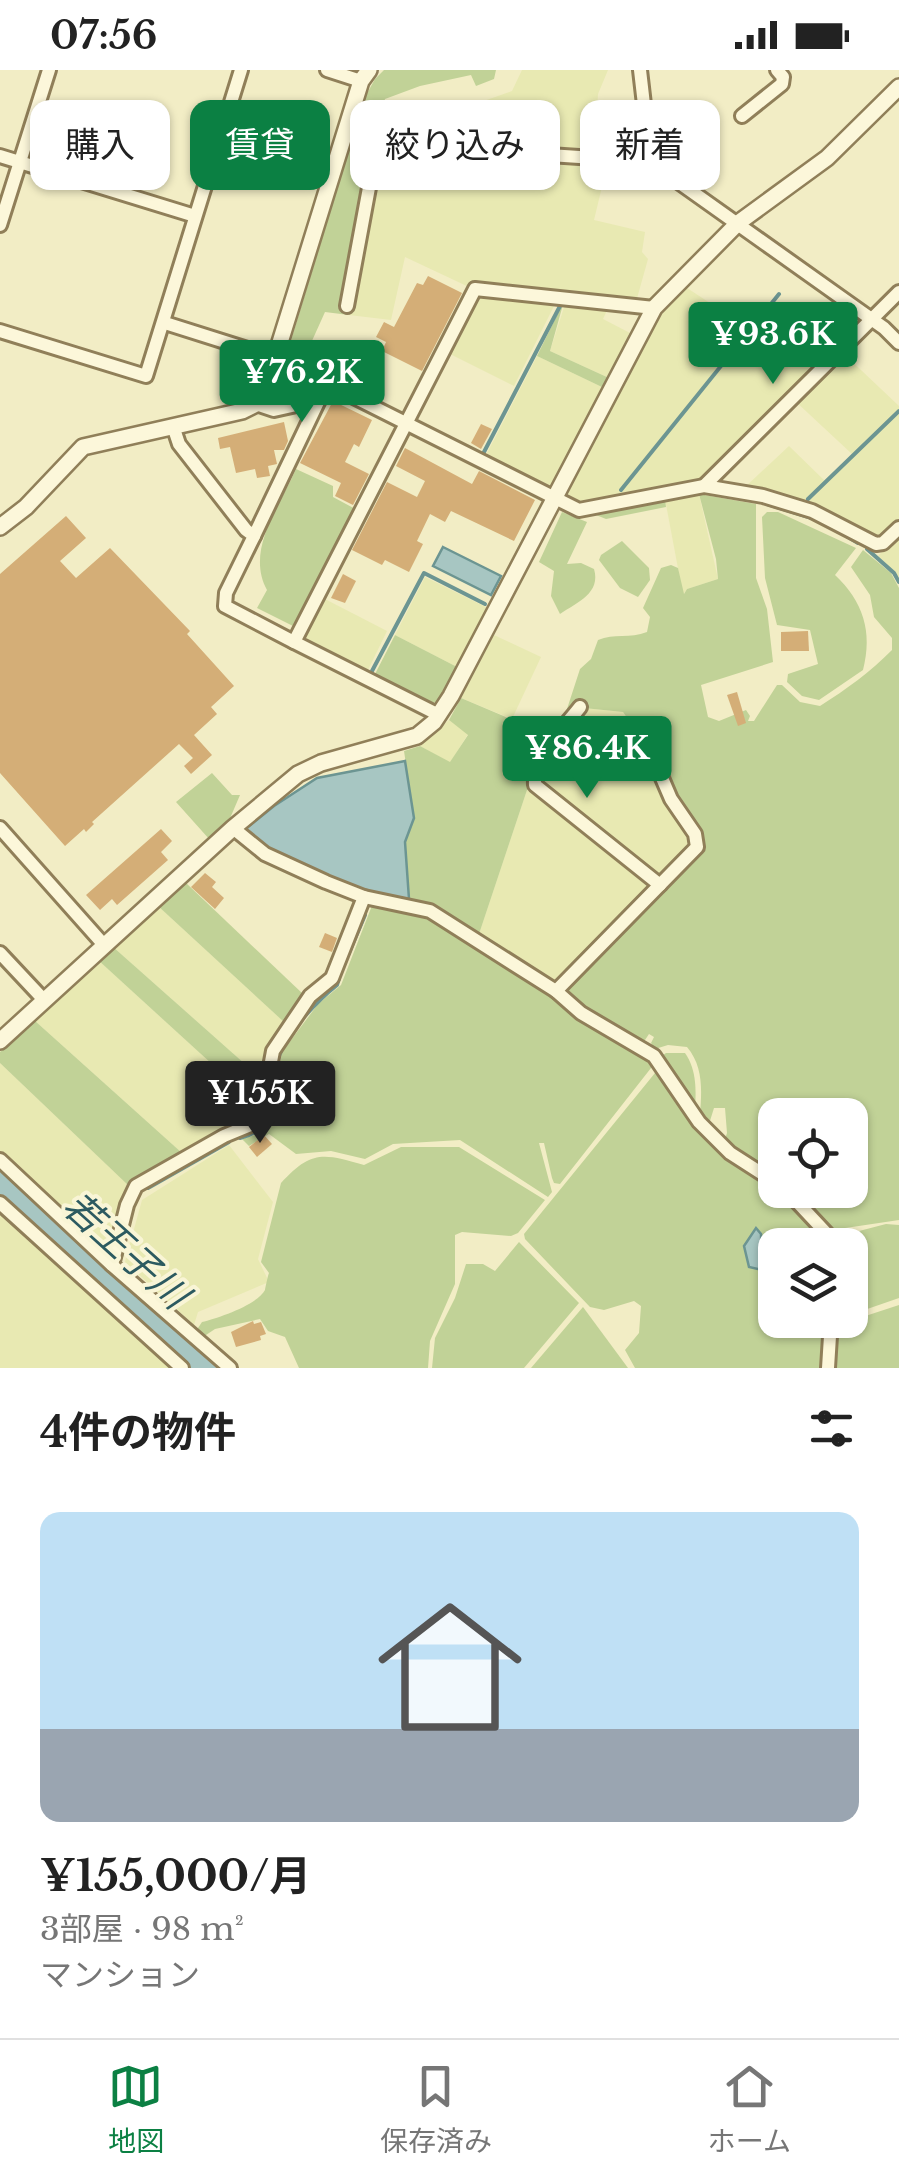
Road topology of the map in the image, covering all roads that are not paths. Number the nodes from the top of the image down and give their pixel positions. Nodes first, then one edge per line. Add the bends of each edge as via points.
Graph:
1 (48, 70) edge
2 (241, 70) edge
3 (327, 70) edge
4 (640, 70) edge
5 (776, 70) edge
6 (365, 75) edge
7 (899, 87) edge
8 (643, 100) edge
9 (742, 116) dead end
10 (0, 156) edge
11 (580, 159) edge
12 (20, 162) junction
13 (688, 190) edge
14 (194, 216) junction
15 (738, 223) junction
16 (0, 225) edge
17 (899, 292) edge
18 (347, 306) dead end
19 (654, 308) junction
20 (872, 320) junction
21 (165, 323) junction
22 (0, 331) edge
23 (899, 343) edge
24 (276, 358) junction
25 (327, 383) junction
26 (318, 400) junction
27 (256, 404) junction
28 (408, 422) junction
29 (173, 426) junction
30 (704, 486) junction
31 (553, 499) junction
32 (0, 528) edge
33 (899, 528) edge
34 (254, 536) junction
35 (294, 642) junction
36 (580, 707) dead end
37 (439, 714) junction
38 (647, 742) dead end
39 (0, 828) edge
40 (233, 828) junction
41 (660, 885) junction
42 (364, 897) junction
43 (104, 945) junction
44 (0, 952) edge
45 (556, 992) junction
46 (44, 1000) junction
47 (0, 1042) edge
48 (0, 1160) edge
49 (758, 1171) edge
50 (0, 1204) edge
51 (803, 1208) edge
52 (822, 1228) edge
53 (112, 1265) junction
54 (830, 1338) edge
55 (182, 1368) edge
56 (230, 1368) edge
57 (828, 1368) edge

1 - 12 street
2 - 14 street
3 - 6 street
4 - 8 street
5 - 9 street via 782,84
6 - 24 street
7 - 15 street via 827,158
10 - 12 street
11 - 18 street via 490,151 370,176
12 - 14 street
12 - 16 street
13 - 15 street
14 - 21 street
15 - 19 street
15 - 20 street
17 - 20 street
19 - 28 street via 475,289
19 - 31 street
20 - 23 street
20 - 30 street
21 - 22 street via 146,376
21 - 24 street
24 - 25 street
24 - 27 street
25 - 26 street
25 - 28 street
26 - 27 street via 274,410
26 - 34 street
27 - 29 street
28 - 31 street
28 - 35 street
29 - 32 street via 83,447
29 - 34 street via 179,444
30 - 31 street via 579,510
30 - 33 street via 812,511 876,544
31 - 37 street
34 - 35 street via 225,606
35 - 37 street
36 - 41 street via 545,752 535,784
37 - 40 street via 406,741 310,767
38 - 41 street via 671,799 695,834 696,847
39 - 43 street
40 - 42 street via 265,854
40 - 43 street
41 - 45 street
42 - 45 street via 430,910
42 - 53 street via 332,978 310,996 273,1052 260,1121 136,1186
43 - 46 street
44 - 46 street
45 - 49 street via 654,1056 699,1122
46 - 47 street
48 - 53 street
50 - 55 street
51 - 52 street
53 - 56 street
54 - 57 street

